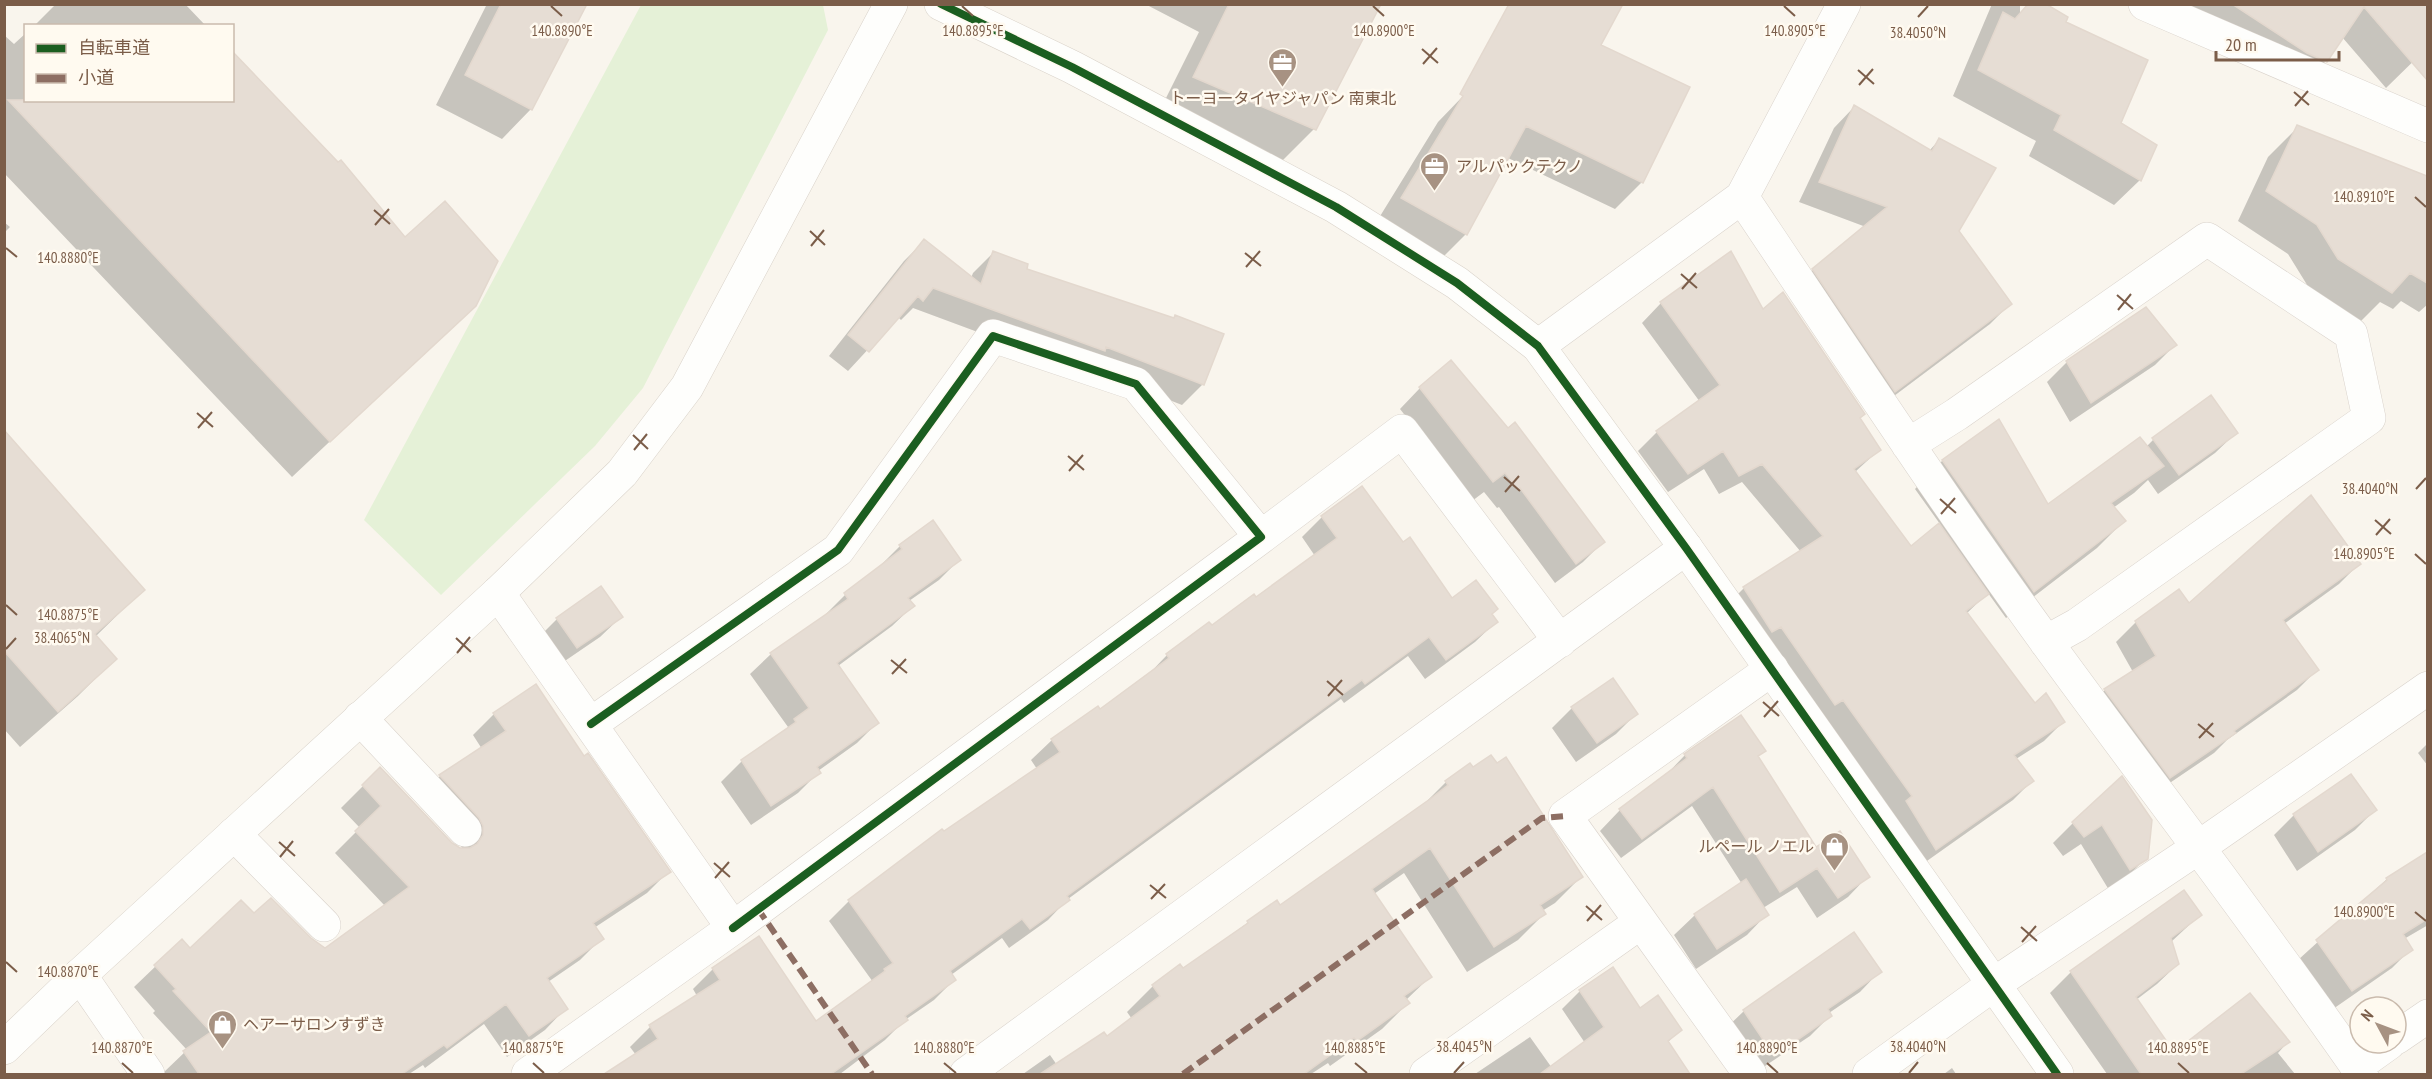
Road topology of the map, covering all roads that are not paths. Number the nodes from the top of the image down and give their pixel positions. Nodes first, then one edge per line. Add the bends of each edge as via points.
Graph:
1 (891, 4) edge
2 (941, 4) edge
3 (1844, 4) edge
4 (2145, 4) edge
5 (2427, 126) edge
6 (1742, 197) junction
7 (1538, 345) junction
8 (1908, 445) junction
9 (1261, 537) junction
10 (1686, 548) junction
11 (498, 593) junction
12 (1560, 641) junction
13 (2046, 642) junction
14 (1772, 669) junction
15 (2427, 688) edge
16 (360, 718) junction
17 (591, 724) junction
18 (465, 830) dead end
19 (234, 834) junction
20 (2199, 847) junction
21 (1641, 922) junction
22 (324, 925) dead end
23 (733, 928) junction
24 (80, 975) junction
25 (1994, 984) junction
26 (2427, 1016) edge
27 (2408, 1029) edge
28 (4, 1048) edge
29 (2377, 1055) edge
30 (2360, 1070) edge
31 (148, 1074) edge
32 (528, 1074) edge
33 (966, 1074) edge
34 (1426, 1074) edge
35 (1750, 1074) edge
36 (1869, 1074) edge
37 (2057, 1074) edge

1 - 11 street via 687,387 622,473
2 - 7 street via 1072,67 1336,207 1457,283
3 - 6 street
4 - 5 street
6 - 7 street
6 - 8 street
7 - 10 street
8 - 13 street
8 - 13 street via 2207,239 2351,334 2369,418 2077,625
9 - 12 street via 1402,430
9 - 17 street via 1136,384 993,336 838,550
9 - 23 street
10 - 12 street
10 - 14 street
11 - 16 street
11 - 17 street
12 - 33 street
13 - 20 street
14 - 21 street via 1565,816
14 - 25 street
15 - 20 street
16 - 18 street
16 - 19 street
17 - 23 street
19 - 22 street
19 - 24 street
20 - 25 street
20 - 30 street
21 - 34 street
21 - 35 street
23 - 32 street
24 - 28 street
24 - 31 street
25 - 36 street
25 - 37 street
26 - 27 street
29 - 30 street

